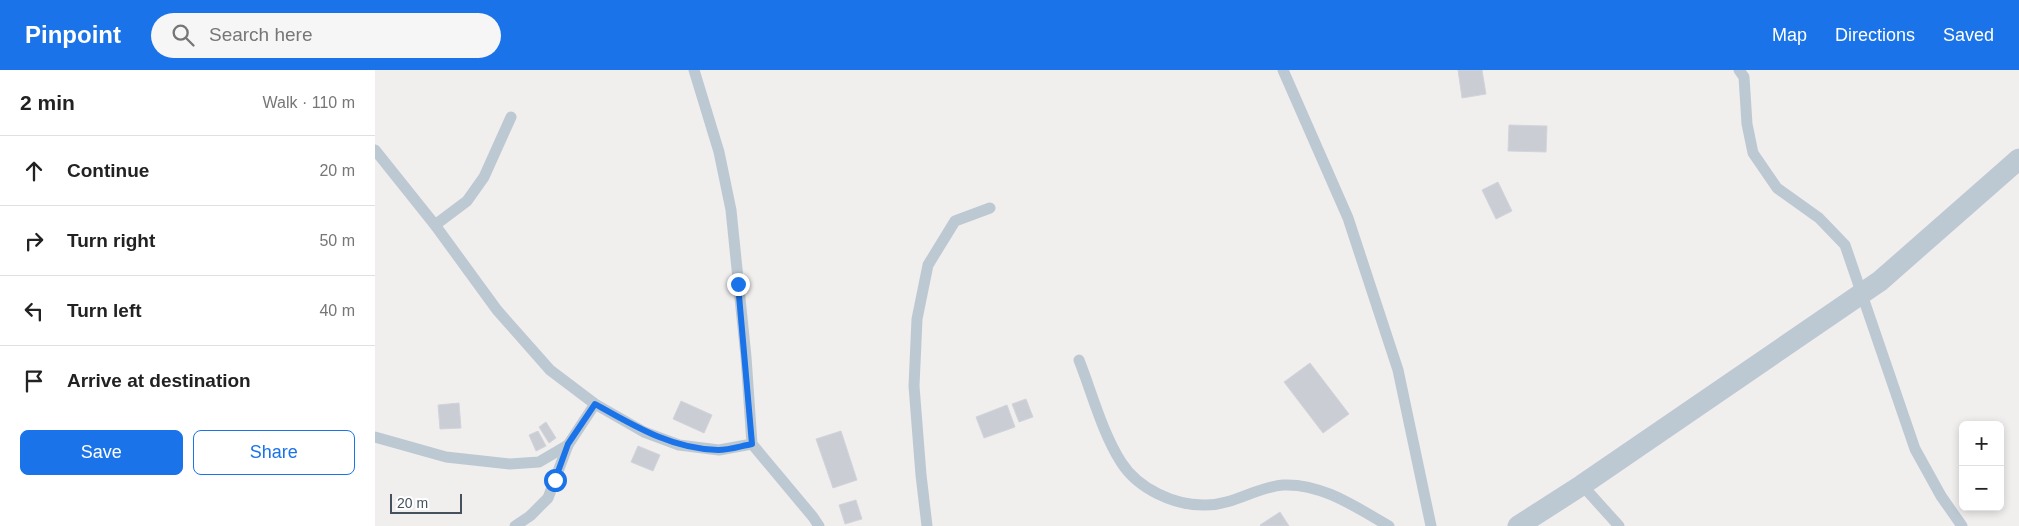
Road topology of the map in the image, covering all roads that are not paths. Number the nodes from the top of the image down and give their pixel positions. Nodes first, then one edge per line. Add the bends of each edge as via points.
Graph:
1 (694, 70) edge
2 (1283, 70) edge
3 (1739, 70) edge
4 (511, 117) dead end
5 (375, 150) edge
6 (2019, 159) edge
7 (990, 208) dead end
8 (435, 225) junction
9 (1862, 293) junction
10 (1079, 360) dead end
11 (595, 404) junction
12 (375, 437) edge
13 (568, 444) junction
14 (752, 444) junction
15 (1583, 485) junction
16 (515, 526) edge
17 (819, 526) edge
18 (927, 526) edge
19 (1389, 526) edge
20 (1431, 526) edge
21 (1518, 526) edge
22 (1619, 526) edge
23 (1962, 526) edge

1 - 14 lane via 719,152 731,210
2 - 20 lane via 1348,218 1398,370
3 - 9 lane via 1744,77 1747,124 1753,153 1777,188 1819,218 1845,245
4 - 8 lane via 467,201
5 - 8 lane
6 - 9 street via 1880,281
7 - 18 lane via 955,221 928,265 917,318 914,386
8 - 11 lane via 497,310 550,370
9 - 15 street
9 - 23 lane via 1915,449
10 - 19 lane via 1110,443 1122,464 1158,494 1182,503 1206,506 1230,503 1260,490 1284,485 1314,489 1349,503
11 - 13 lane
11 - 14 lane via 644,432 679,445 719,450
12 - 13 lane via 446,457 510,464 539,462
13 - 16 lane via 548,498
14 - 17 lane
15 - 21 street
15 - 22 lane

